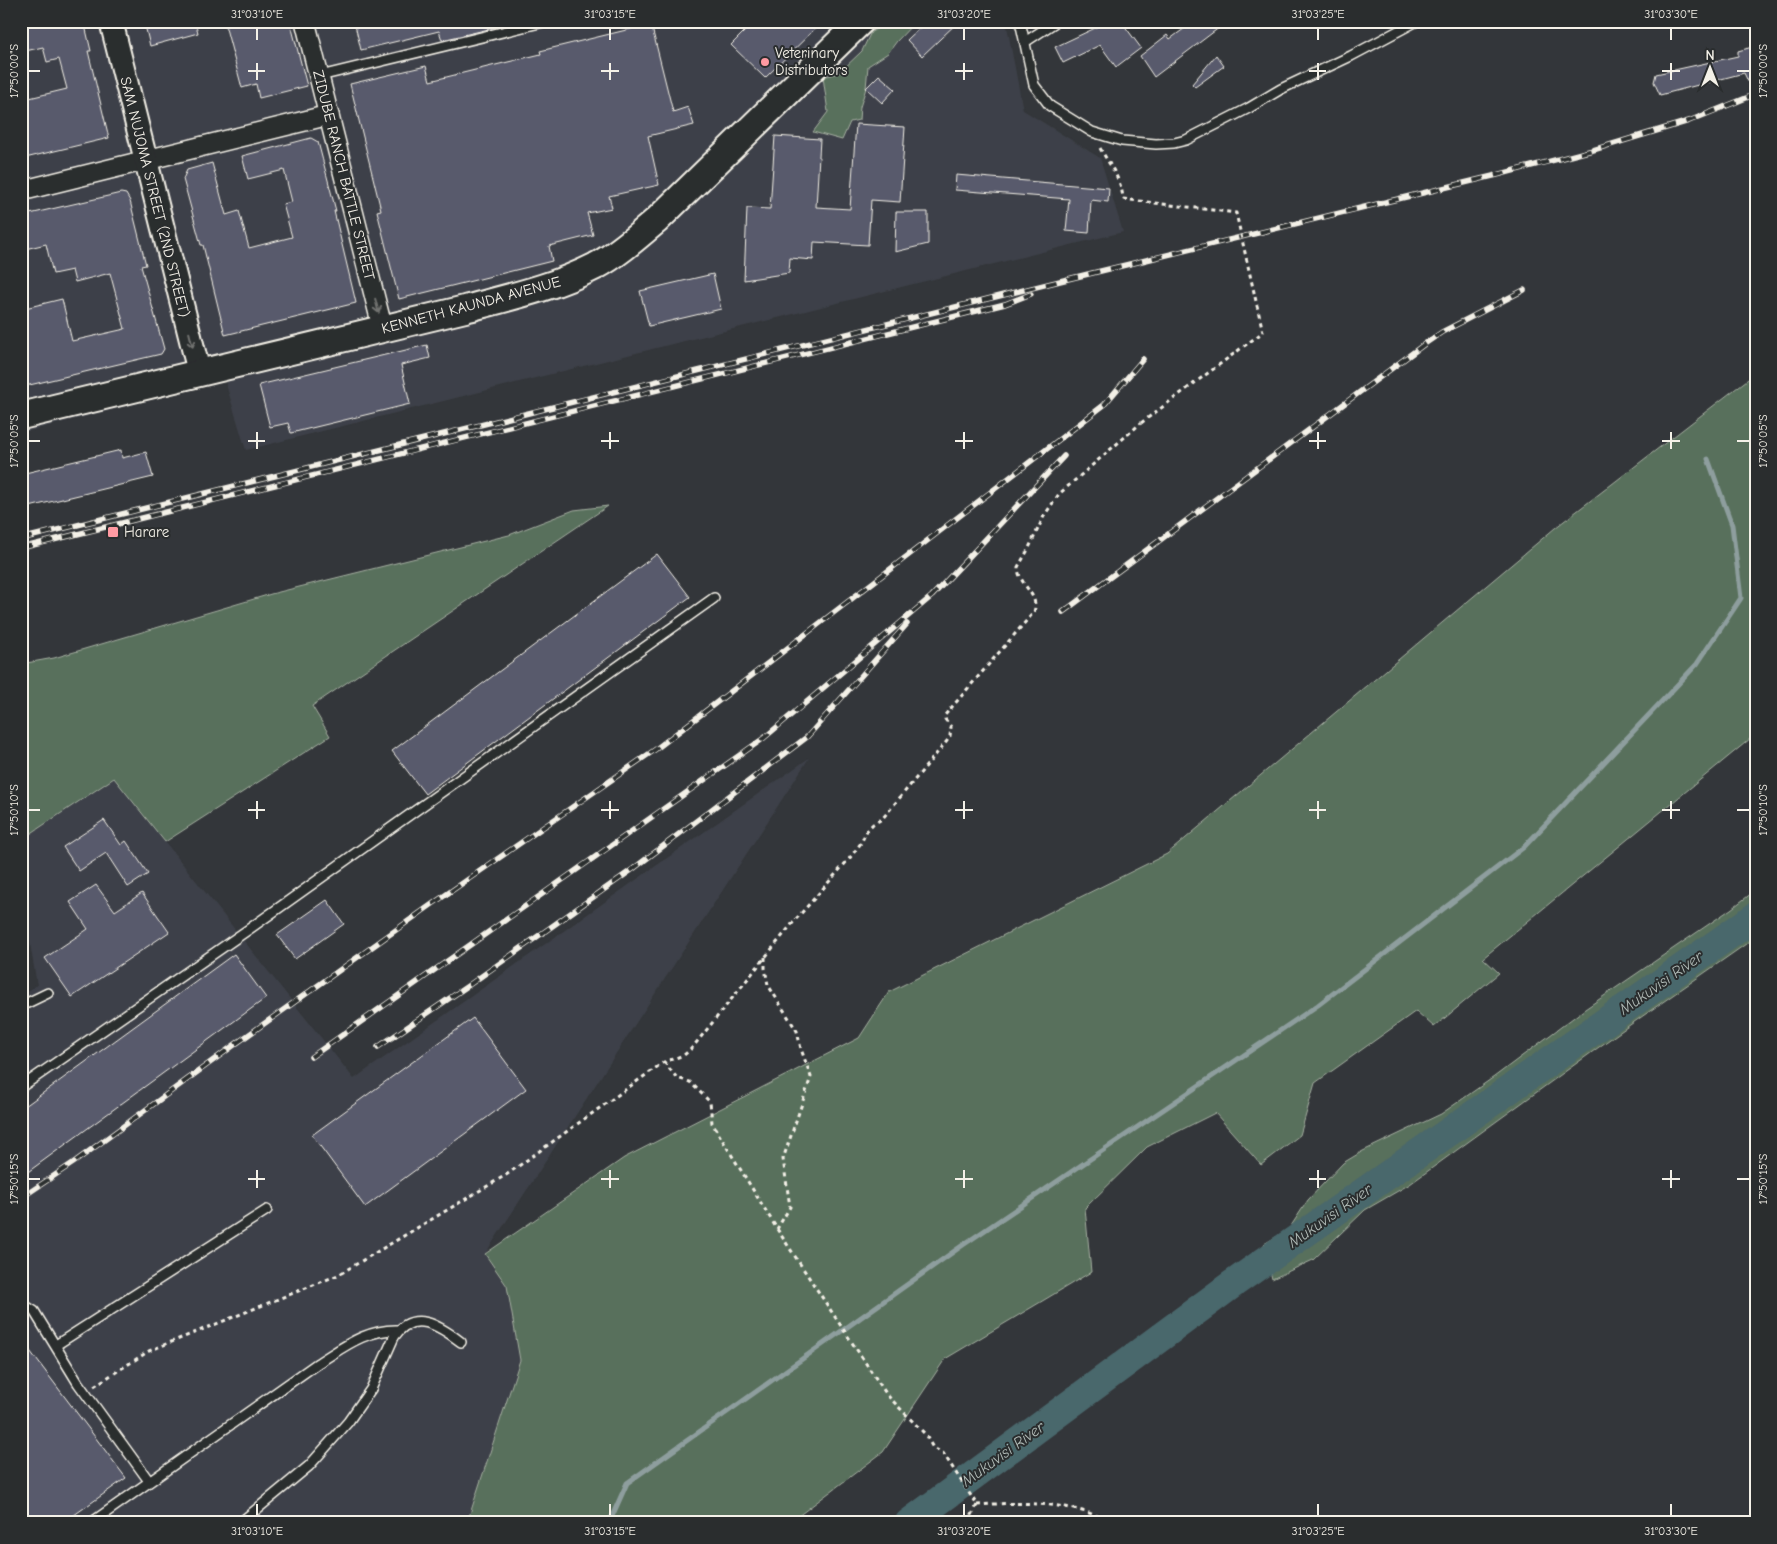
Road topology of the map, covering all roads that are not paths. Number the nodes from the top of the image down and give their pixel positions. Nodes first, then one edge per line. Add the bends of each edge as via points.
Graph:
1 (111, 21) edge
2 (305, 21) edge
3 (548, 21) edge
4 (861, 21) edge
5 (1020, 21) edge
6 (1057, 21) edge
7 (1417, 21) edge
8 (1025, 42) junction
9 (320, 76) junction
10 (329, 116) junction
11 (147, 160) junction
12 (21, 191) edge
13 (384, 330) junction
14 (199, 372) junction
15 (21, 416) edge
16 (714, 598) dead end
17 (48, 993) dead end
18 (21, 1006) edge
19 (21, 1087) edge
20 (267, 1210) dead end
21 (21, 1303) edge
22 (398, 1330) junction
23 (461, 1342) dead end
24 (56, 1345) junction
25 (149, 1481) junction
26 (91, 1523) edge
27 (240, 1523) edge

1 - 11 street, SAM NUJOMA STREET (2ND STREET)
2 - 9 street, ZIDUBE RANCH BATTLE STREET
3 - 9 lane
4 - 13 main road, KENNETH KAUNDA AVENUE via 657,220 597,265 530,292
5 - 8 lane
6 - 8 lane
7 - 8 lane via 1186,140 1156,144 1122,141 1092,132 1054,109 1034,85
9 - 10 street, ZIDUBE RANCH BATTLE STREET
10 - 11 street
10 -> 13 street, ZIDUBE RANCH BATTLE STREET
11 - 12 street
11 -> 14 street, SAM NUJOMA STREET (2ND STREET)
13 - 14 main road, KENNETH KAUNDA AVENUE
14 - 15 main road, KENNETH KAUNDA AVENUE
16 - 19 lane
17 - 18 lane
20 - 24 lane
21 - 24 lane via 34,1310
22 - 23 lane via 422,1321 437,1325
22 - 25 lane via 377,1331 348,1344
22 - 27 lane via 371,1389 348,1422 309,1466
24 - 25 lane via 84,1392
25 - 26 lane

